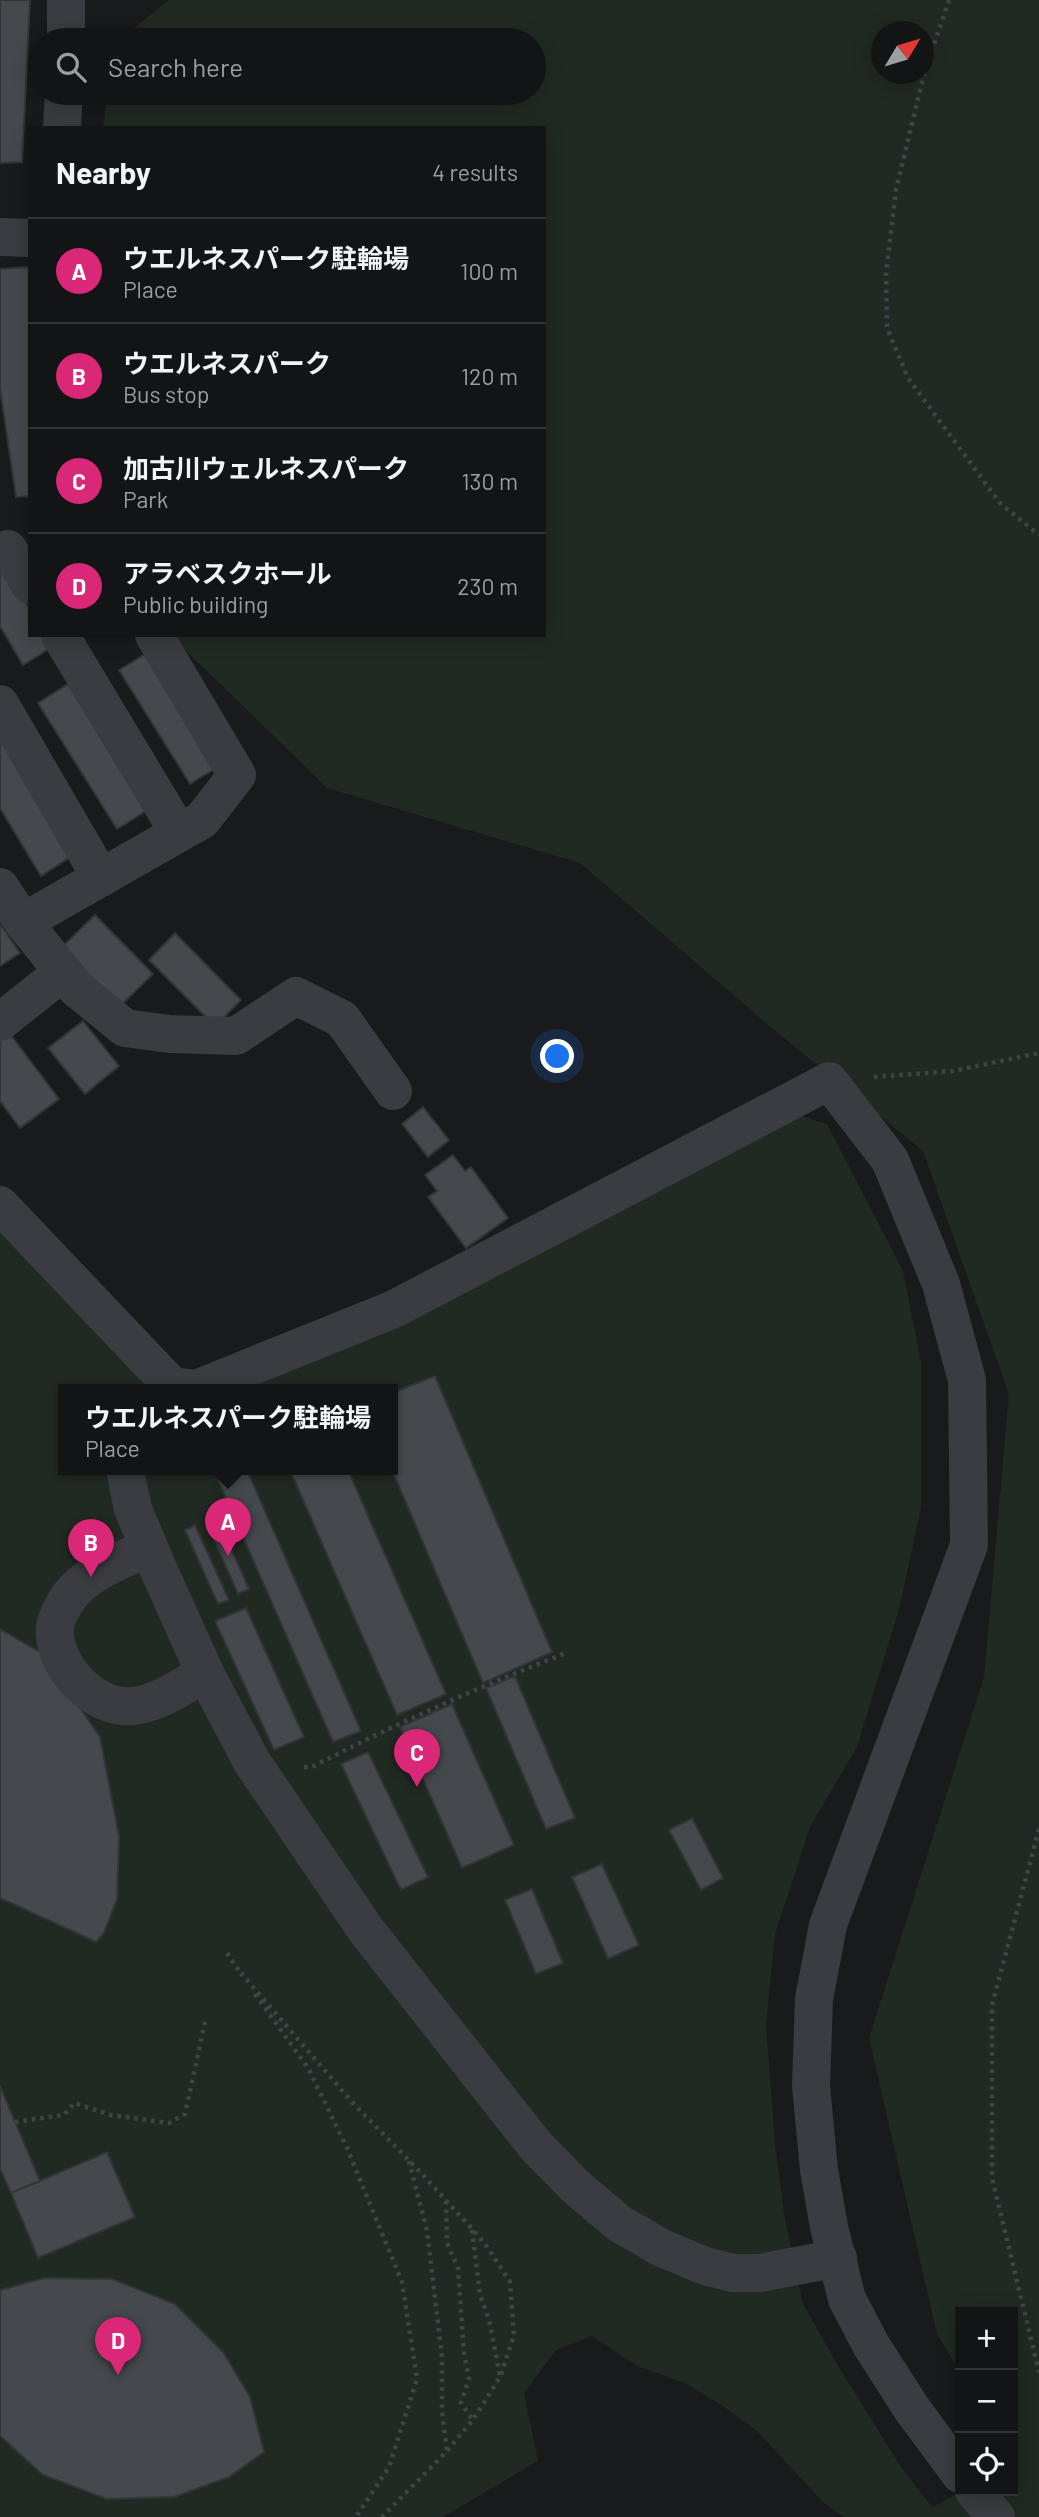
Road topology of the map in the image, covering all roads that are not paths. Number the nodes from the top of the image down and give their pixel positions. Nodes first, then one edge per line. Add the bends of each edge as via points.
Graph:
1 (66, 0) edge
2 (66, 28) edge
3 (63, 105) edge
4 (62, 126) edge
5 (0, 237) edge
6 (28, 238) edge
7 (13, 549) edge
8 (28, 581) edge
9 (61, 637) edge
10 (155, 637) edge
11 (0, 704) edge
12 (179, 833) junction
13 (101, 878) junction
14 (0, 887) edge
15 (23, 922) junction
16 (63, 972) junction
17 (0, 1022) edge
18 (393, 1091) dead end
19 (0, 1205) edge
20 (167, 1384) edge
21 (208, 1384) edge
22 (126, 1475) edge
23 (149, 1548) junction
24 (205, 1673) junction
25 (838, 2258) junction
26 (955, 2467) edge
27 (978, 2496) edge
28 (996, 2517) edge

1 - 2 street
3 - 4 street
5 - 6 street
7 - 8 street
9 - 12 street
10 - 12 street via 237,775 202,820
11 - 13 street
12 - 13 street
13 - 15 street
14 - 15 street
15 - 16 street
16 - 17 street
16 - 18 street via 125,1028 169,1034 236,1036 296,996 342,1019
19 - 20 street
21 - 25 street via 394,1309 829,1081 890,1160 941,1284 967,1380 969,1545 828,1925 814,1999 811,2086 819,2169
22 - 23 street via 133,1509
23 - 24 street
23 - 24 street via 102,1570 68,1598 55,1626 65,1663 75,1680 91,1693 118,1706 145,1704
24 - 25 street via 260,1773 366,1930 535,2145 575,2186 620,2224 705,2266 760,2273
25 - 26 street via 847,2299 871,2346
27 - 28 street

